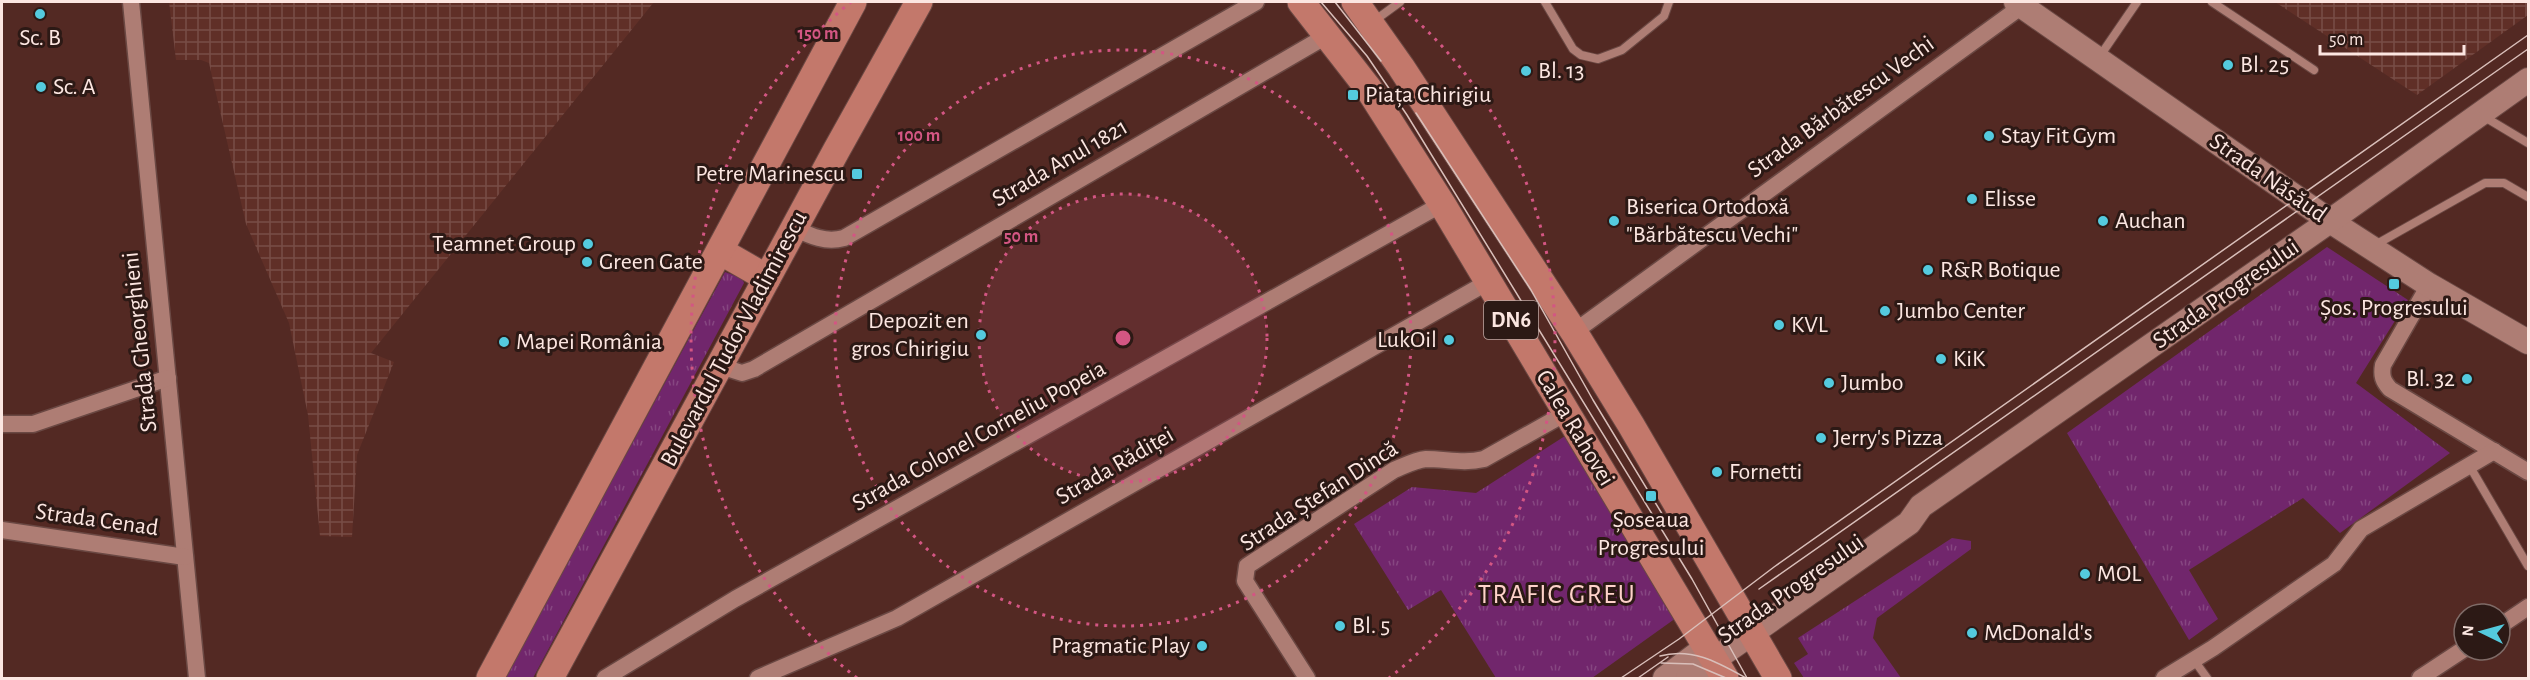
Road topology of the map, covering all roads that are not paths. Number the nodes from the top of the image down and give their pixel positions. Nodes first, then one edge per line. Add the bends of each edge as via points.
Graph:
1 (131, 2) edge
2 (853, 2) edge
3 (919, 2) edge
4 (1256, 2) edge
5 (1301, 2) edge
6 (1355, 2) edge
7 (1400, 2) edge
8 (1545, 2) edge
9 (1669, 2) edge
10 (2137, 2) edge
11 (2212, 2) edge
12 (2019, 4) edge
13 (1371, 23) junction
14 (1328, 35) junction
15 (2098, 59) junction
16 (2314, 70) dead end
17 (2529, 80) edge
18 (2481, 114) junction
19 (2529, 143) edge
20 (2529, 197) edge
21 (1442, 204) junction
22 (2330, 221) junction
23 (794, 228) junction
24 (2371, 248) junction
25 (720, 251) junction
26 (767, 278) junction
27 (1488, 282) junction
28 (2429, 285) junction
29 (1574, 332) junction
30 (2529, 342) edge
31 (720, 366) junction
32 (168, 378) junction
33 (1566, 413) junction
34 (2, 424) edge
35 (2494, 451) junction
36 (2469, 465) junction
37 (2529, 472) edge
38 (2, 530) edge
39 (185, 557) junction
40 (2529, 566) edge
41 (2529, 607) edge
42 (2512, 618) edge
43 (1746, 627) junction
44 (2452, 658) edge
45 (2194, 660) junction
46 (1714, 662) edge
47 (554, 674) edge
48 (197, 678) edge
49 (490, 678) edge
50 (605, 678) edge
51 (758, 678) edge
52 (1307, 678) edge
53 (1665, 678) edge
54 (1688, 678) edge
55 (1778, 678) edge
56 (2167, 678) edge
57 (2207, 678) edge
58 (2420, 678) edge

1 - 32 street, Strada Gheorghieni
2 - 25 main road
3 - 23 main road, Bulevardul Tudor Vladimirescu
4 - 23 street via 844,238 819,239
5 - 14 main road, Calea Rahovei / DN6
6 - 13 main road, Calea Rahovei / DN6
7 - 13 lane
8 - 9 lane via 1573,49 1598,59 1622,50 1664,16
10 - 15 lane
11 - 16 lane
12 - 15 main road, Strada Năsăud
12 - 29 street, Strada Bărbătescu Vechi
13 - 29 main road, Calea Rahovei / DN6
14 - 21 main road, Calea Rahovei / DN6 via 1368,88
14 - 31 street, Strada Anul 1821 via 754,369 742,373
15 - 22 main road, Strada Năsăud
17 - 18 main road, Strada Progresului
18 - 19 lane
18 - 22 main road, Strada Progresului
20 - 24 lane via 2504,183 2485,183
21 - 27 main road, Calea Rahovei / DN6
21 - 50 street, Strada Colonel Corneliu Popeia via 735,599
22 - 24 main road, Strada Năsăud
22 - 43 main road, Strada Progresului via 1921,507 1909,523
23 - 26 main road, Bulevardul Tudor Vladimirescu
24 - 28 main road, Strada Năsăud
25 - 26 main road
25 - 49 main road
26 - 31 main road, Bulevardul Tudor Vladimirescu
27 - 33 main road, Calea Rahovei / DN6
27 - 51 street, Strada Rădiței via 897,618
28 - 30 main road, Strada Năsăud
28 - 35 street via 2381,374 2390,389
29 - 43 main road, Calea Rahovei / DN6
31 - 47 main road, Bulevardul Tudor Vladimirescu
32 - 34 street via 33,424
32 - 39 street, Strada Gheorghieni
33 - 46 main road, Calea Rahovei / DN6
33 - 52 street, Strada Ștefan Dincă via 1484,459 1468,463 1425,459 1394,470 1247,566 1245,580
35 - 36 street
35 - 37 street
36 - 40 lane
36 - 45 street via 2361,529 2334,564
38 - 39 street, Strada Cenad
39 - 48 street, Strada Gheorghieni
41 - 42 street
43 - 46 main road, Strada Progresului
43 - 55 main road, Calea Rahovei / DN6
44 - 58 street
45 - 56 street
45 - 57 lane
46 - 53 main road, Strada Progresului
46 - 54 main road, Strada Progresului

